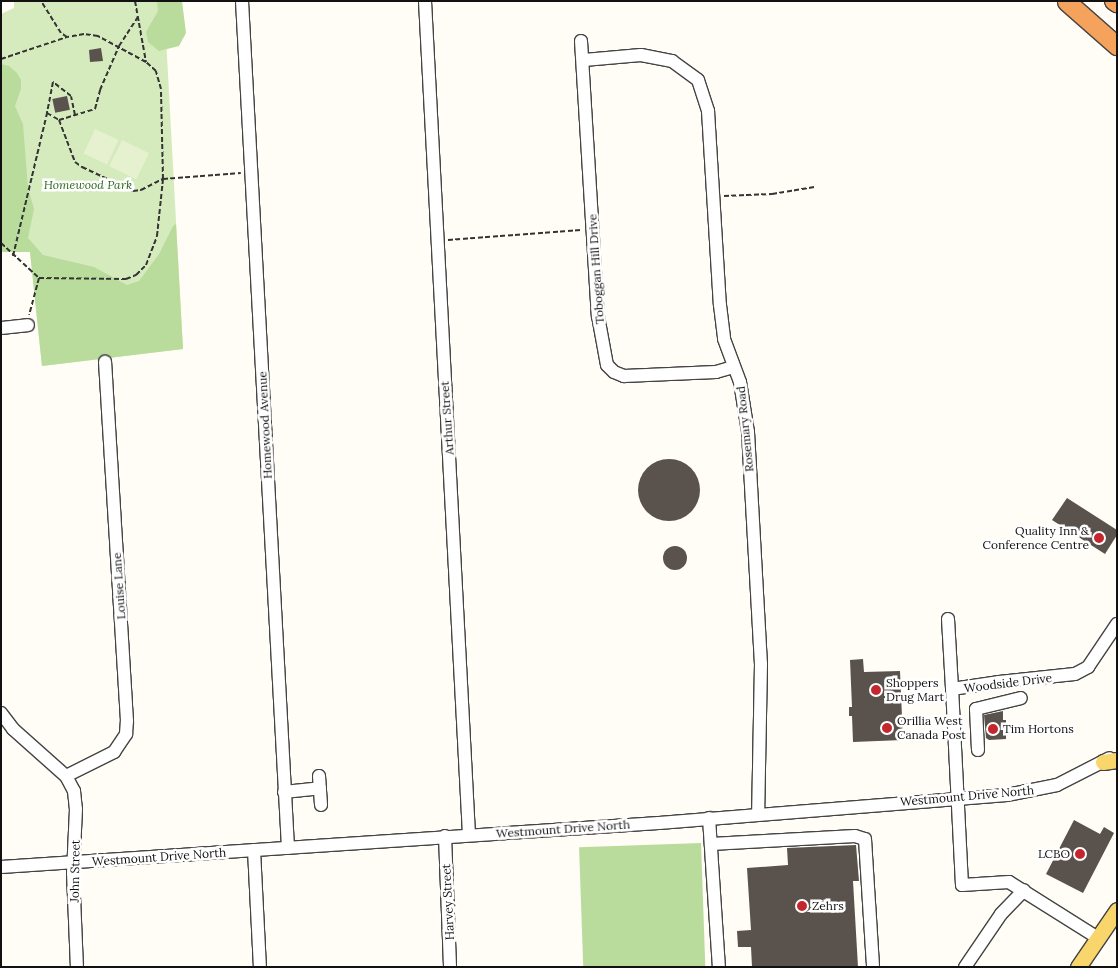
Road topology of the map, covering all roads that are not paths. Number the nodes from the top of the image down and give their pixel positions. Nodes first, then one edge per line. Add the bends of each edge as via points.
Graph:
1 (242, 1) edge
2 (425, 1) edge
3 (1067, 2) edge
4 (1117, 39) edge
5 (581, 41) dead end
6 (1117, 46) edge
7 (584, 60) junction
8 (28, 325) road end
9 (1, 328) edge
10 (105, 362) dead end
11 (734, 367) junction
12 (948, 619) dead end
13 (1117, 624) edge
14 (952, 690) junction
15 (1021, 698) dead end
16 (1, 713) edge
17 (978, 750) dead end
18 (1117, 755) edge
19 (1110, 761) edge
20 (66, 776) junction
21 (284, 792) junction
22 (957, 798) junction
23 (321, 805) dead end
24 (758, 814) junction
25 (709, 818) junction
26 (469, 835) junction
27 (445, 836) junction
28 (711, 844) junction
29 (288, 848) junction
30 (254, 850) junction
31 (73, 862) junction
32 (1, 867) edge
33 (1024, 890) junction
34 (1117, 910) edge
35 (1098, 938) junction
36 (972, 964) edge
37 (77, 967) edge
38 (260, 967) edge
39 (450, 967) edge
40 (719, 967) edge
41 (873, 967) edge
42 (1078, 967) edge

1 - 21 street, Homewood Avenue
2 - 26 street, Arthur Street
3 - 4 highway
3 - 6 highway
5 - 7 street, Toboggan Hill Drive
7 - 11 street, Rosemary Road via 641,55 672,61 698,80 708,111 724,339
7 - 11 street, Toboggan Hill Drive via 598,316 607,365 624,376 716,372
8 - 9 street
10 - 20 street, Louise Lane via 126,734 114,752
11 - 24 street, Rosemary Road via 740,382 748,442 761,664
12 - 14 street
13 - 14 street, Woodside Drive via 1088,667 1075,674
14 - 22 street, Woodside Drive
15 - 17 street via 976,708
16 - 20 street via 13,729
18 - 19 street, Westmount Drive North
19 - 22 street, Westmount Drive North via 1058,785 1032,792
20 - 31 street, John Street via 74,791 76,809
21 - 23 street via 319,782
21 - 29 street, Homewood Avenue
22 - 24 street, Westmount Drive North
22 - 33 street, Woodside Drive via 962,885 1009,882
24 - 25 street, Westmount Drive North
25 - 26 street, Westmount Drive North
25 - 28 street
26 - 27 street, Westmount Drive North
27 - 29 street, Westmount Drive North
27 - 39 street, Harvey Street
28 - 40 street
28 - 41 street via 855,836 865,839
29 - 30 street, Westmount Drive North
30 - 31 street, Westmount Drive North
30 - 38 street
31 - 32 street, Westmount Drive North
31 - 37 street, John Street
33 - 35 street
33 - 36 street via 1001,914
34 - 35 main road
35 - 42 main road

